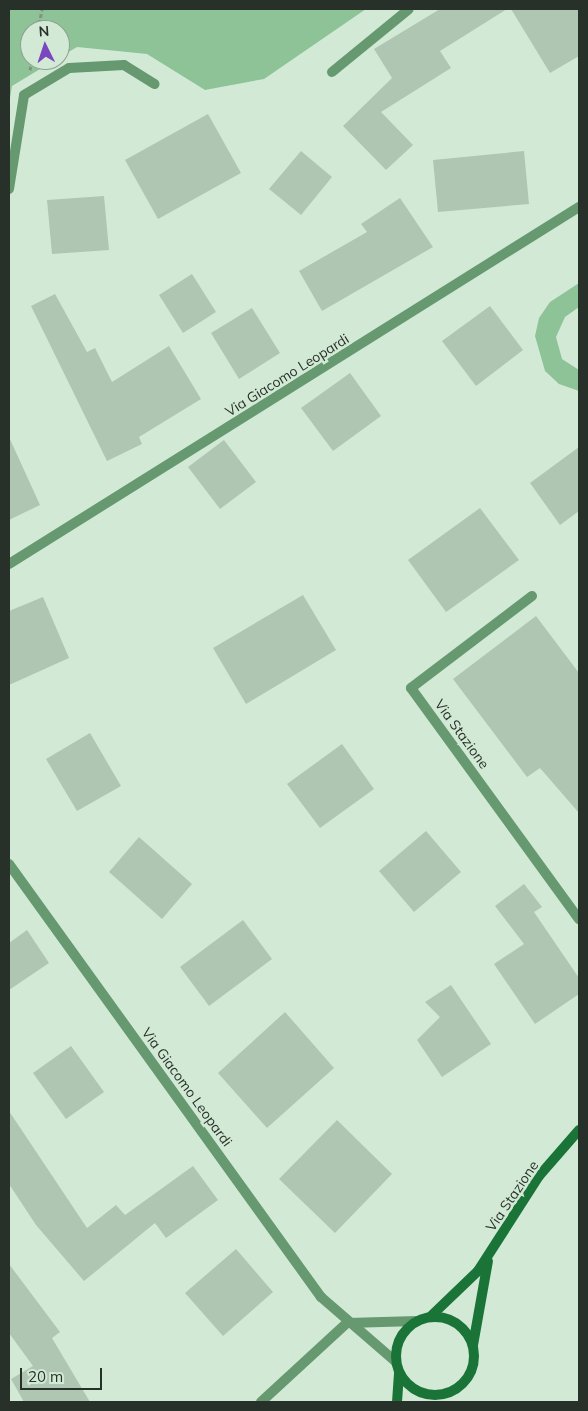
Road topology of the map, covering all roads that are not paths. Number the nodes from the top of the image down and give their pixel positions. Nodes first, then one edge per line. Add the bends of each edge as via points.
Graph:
1 (409, 9) edge
2 (332, 72) dead end
3 (155, 84) dead end
4 (9, 189) edge
5 (579, 207) edge
6 (9, 564) edge
7 (532, 596) dead end
8 (9, 864) edge
9 (579, 920) edge
10 (579, 1130) edge
11 (489, 1255) junction
12 (430, 1318) junction
13 (417, 1321) junction
14 (347, 1323) junction
15 (473, 1347) junction
16 (396, 1362) junction
17 (399, 1373) junction
18 (457, 1389) junction
19 (261, 1402) edge
20 (397, 1402) edge
21 (435, 1402) edge

1 - 2 street
3 - 4 street via 124,65 69,68 24,95
5 - 6 street, Via Giacomo Leopardi
7 - 9 street, Via Stazione via 411,688
8 - 14 street, Via Giacomo Leopardi via 321,1297
10 - 11 main road, Via Stazione via 539,1176
11 - 12 main road, Via Stazione
11 - 15 main road, Via Stazione
12 - 13 main road
12 - 15 main road via 451,1321 466,1332
13 - 14 street
13 - 16 main road via 400,1338
14 - 16 street, Via Giacomo Leopardi
14 - 19 street
15 - 18 main road via 470,1374
16 - 17 main road
17 - 18 main road via 421,1393 434,1395
17 - 20 main road
18 - 21 main road

